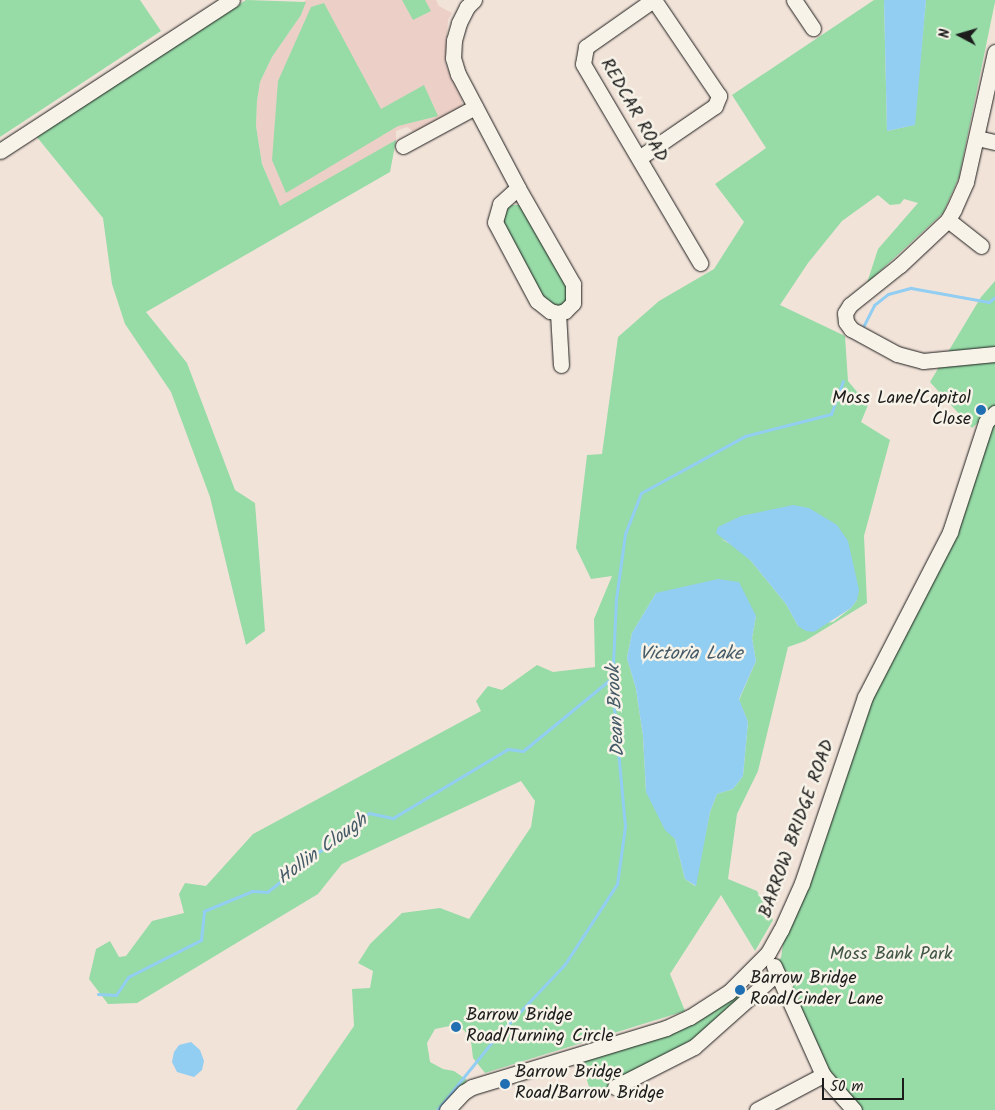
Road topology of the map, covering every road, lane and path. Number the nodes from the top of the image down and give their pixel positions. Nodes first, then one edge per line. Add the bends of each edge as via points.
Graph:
1 (232, 0) edge
2 (474, 0) edge
3 (654, 0) edge
4 (794, 0) edge
5 (813, 28) dead end
6 (995, 52) edge
7 (476, 107) junction
8 (977, 138) junction
9 (995, 142) edge
10 (403, 146) dead end
11 (0, 151) edge
12 (639, 158) junction
13 (518, 188) junction
14 (948, 220) junction
15 (981, 246) dead end
16 (700, 263) dead end
17 (558, 313) junction
18 (995, 354) edge
19 (560, 365) dead end
20 (995, 413) edge
21 (768, 953) junction
22 (777, 973) junction
23 (823, 1075) junction
24 (615, 1087) dead end
25 (447, 1110) edge
26 (757, 1110) edge
27 (854, 1110) edge

1 - 11 street
2 - 7 street via 459,22 453,58
3 - 12 street, REDCAR ROAD via 586,47 582,58
3 - 12 street via 719,96 716,106
4 - 5 street
6 - 8 street
7 - 10 street
7 - 13 street
8 - 9 street
8 - 14 street via 966,182
12 - 16 street, REDCAR ROAD
13 - 17 street via 574,284 573,302 565,311
13 - 17 street via 500,204 495,222 537,301
14 - 15 street
14 - 18 street via 850,306 845,313 846,322 851,329 897,354 923,361
17 - 19 street
20 - 21 street, BARROW BRIDGE ROAD via 986,422 950,532 866,697 802,882
21 - 22 street
21 - 25 street, BARROW BRIDGE ROAD via 728,992 690,1017 656,1031 472,1087
22 - 23 street
22 - 24 street via 694,1047
23 - 26 street
23 - 27 street

